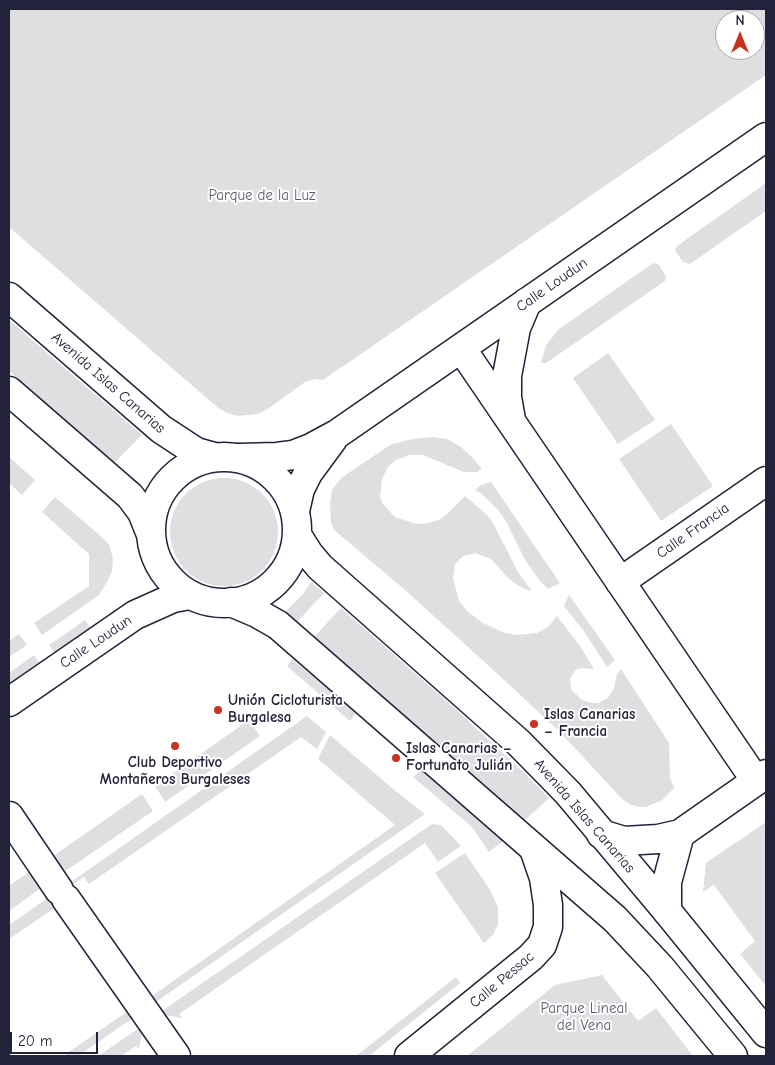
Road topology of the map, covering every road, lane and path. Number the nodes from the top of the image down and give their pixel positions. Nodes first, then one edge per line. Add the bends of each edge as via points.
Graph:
1 (766, 137) edge
2 (9, 298) edge
3 (527, 302) junction
4 (461, 348) junction
5 (9, 391) edge
6 (511, 422) junction
7 (337, 434) junction
8 (226, 458) junction
9 (766, 481) edge
10 (296, 523) junction
11 (150, 532) junction
12 (620, 582) junction
13 (190, 595) junction
14 (231, 602) junction
15 (9, 702) edge
16 (761, 778) edge
17 (9, 816) edge
18 (601, 834) junction
19 (680, 834) junction
20 (534, 849) junction
21 (667, 910) junction
22 (766, 1033) edge
23 (176, 1056) edge
24 (409, 1056) edge
25 (733, 1056) edge

1 - 3 street, Calle Loudun
2 - 8 street, Avenida Islas Canarias via 160,429 196,452
3 - 4 street, Calle Loudun
3 - 6 street via 516,328 507,376
4 - 6 street
4 - 7 street, Calle Loudun
5 - 11 street via 130,496 142,512
6 - 12 street
7 - 8 street, Calle Loudun via 293,455
7 - 10 street, Calle Loudun via 319,456 300,489
8 - 10 street via 254,463 280,483 289,496
8 - 11 street via 197,462 168,482 155,505
9 - 12 street, Calle Francia
10 - 14 street via 293,555 283,573 269,588 250,598
10 - 18 street, Avenida Islas Canarias via 309,554 320,567 519,743 568,793
11 - 13 street via 153,551 161,568
12 - 16 street
13 - 14 street via 203,600
13 - 15 street, Calle Loudun via 173,598 135,615
14 - 20 street via 278,626
16 - 19 street
17 - 23 street
18 - 19 street via 624,841
18 - 21 street, Avenida Islas Canarias
19 - 21 street via 667,882
20 - 24 street, Calle Pessac via 544,878 548,905 548,927 542,945 531,958
20 - 25 street via 615,919 651,956
21 - 22 street, Avenida Islas Canarias

